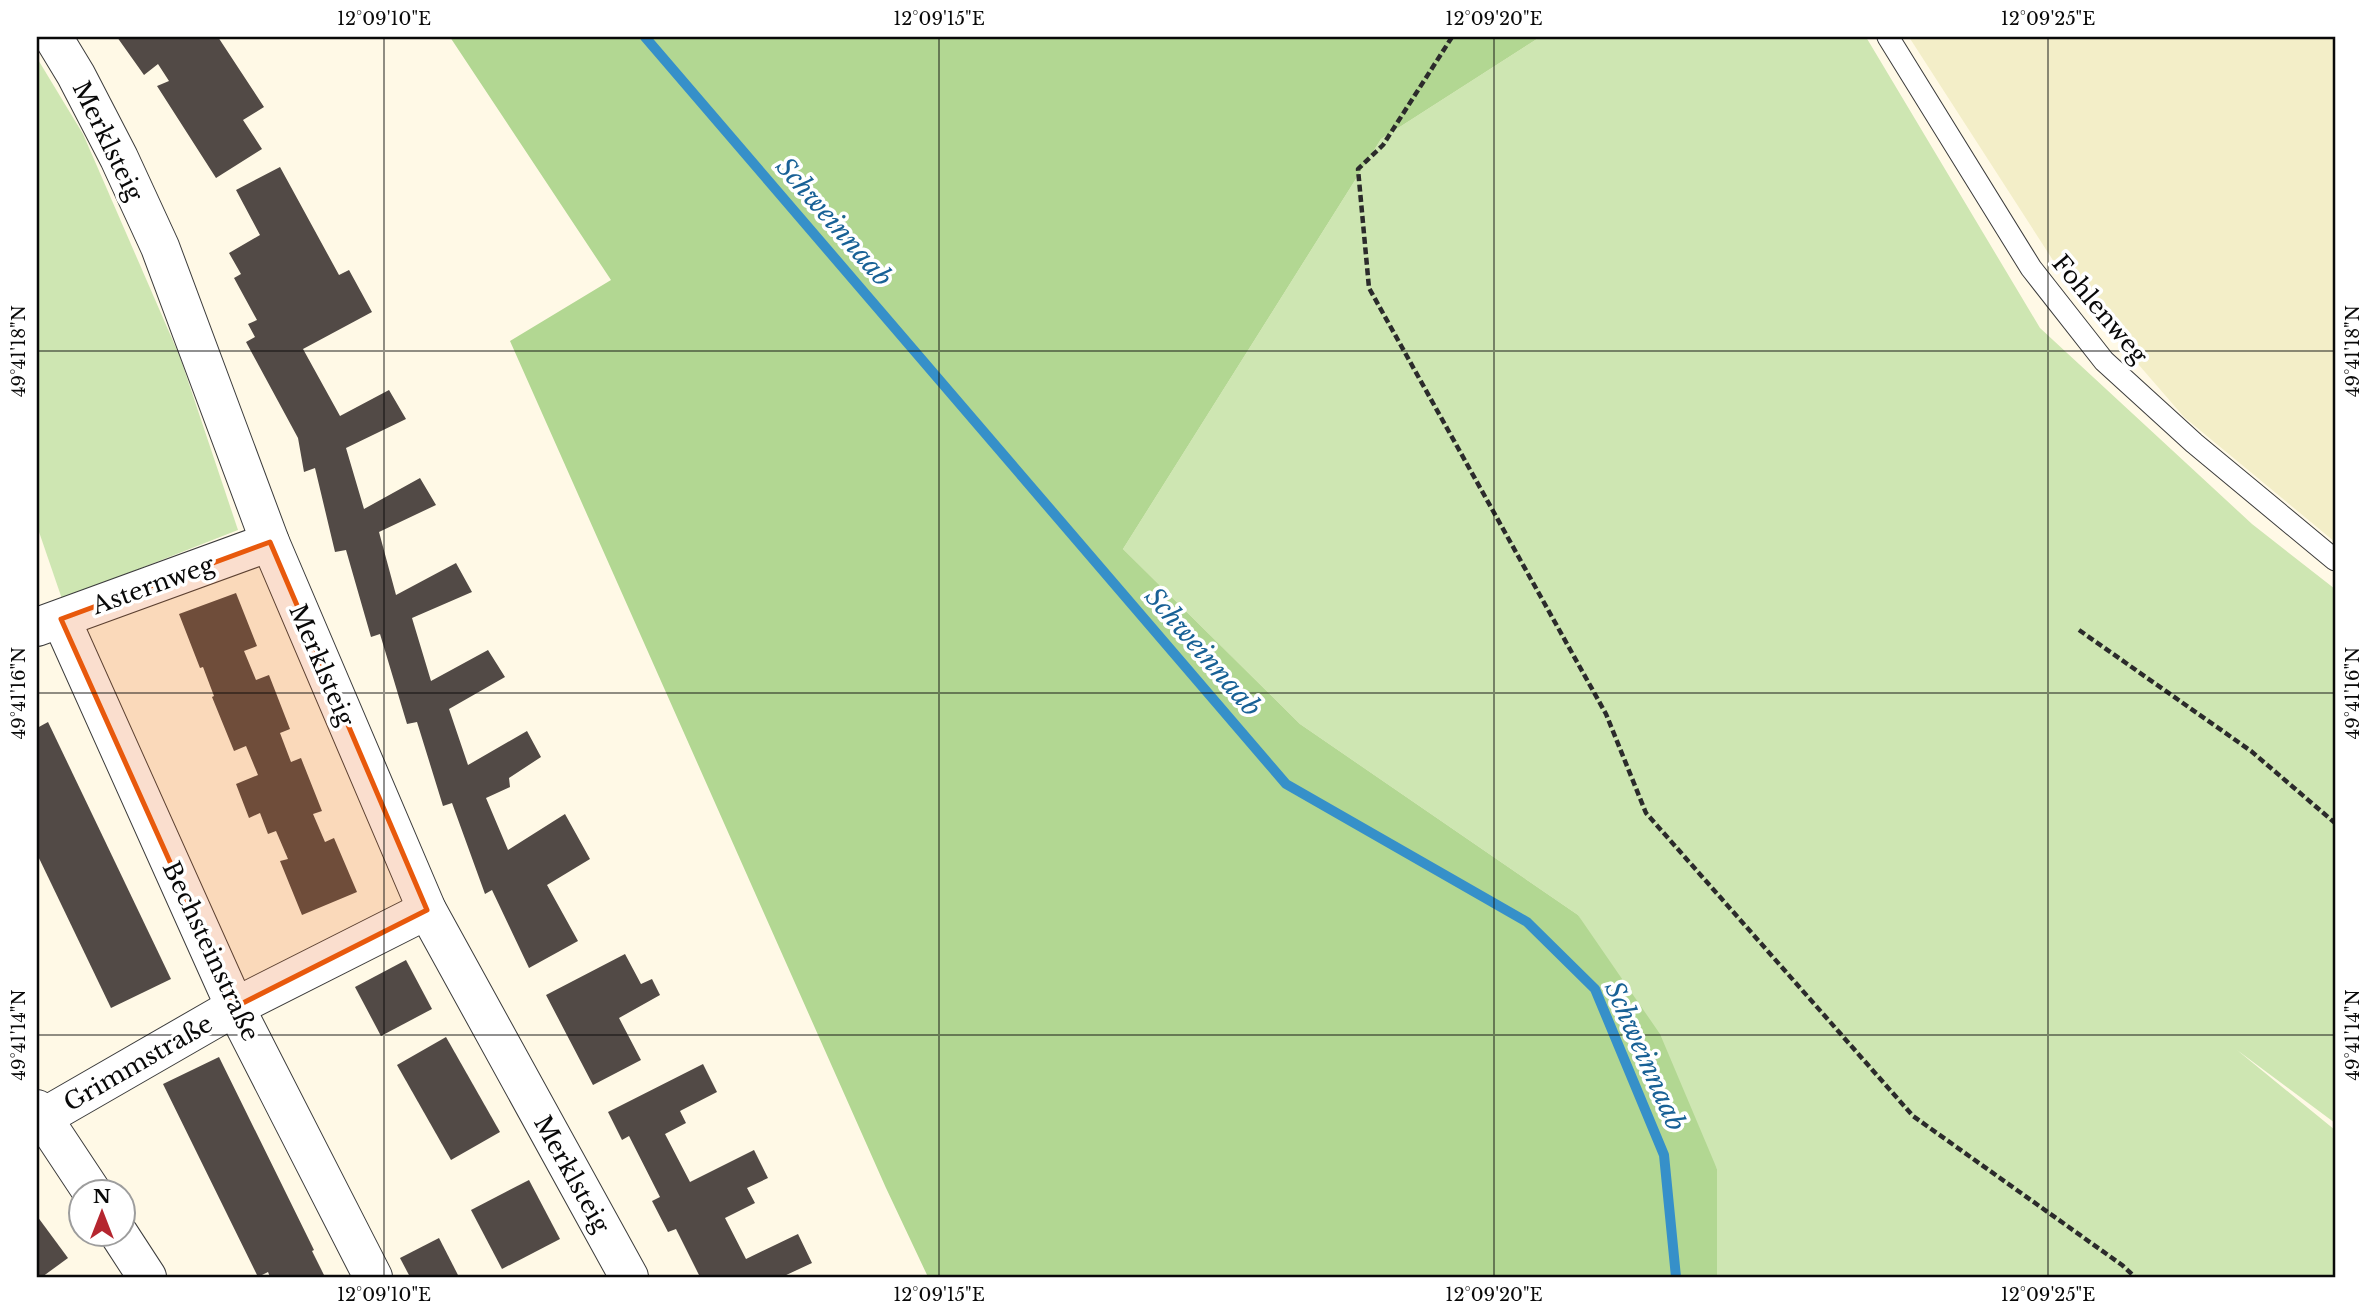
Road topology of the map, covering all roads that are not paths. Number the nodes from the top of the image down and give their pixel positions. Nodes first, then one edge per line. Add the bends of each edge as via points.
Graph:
1 (52, 37) edge
2 (1888, 37) edge
3 (270, 542) junction
4 (2335, 560) edge
5 (49, 623) edge
6 (427, 910) junction
7 (235, 1007) junction
8 (39, 1116) edge
9 (82, 1178) edge
10 (128, 1248) edge
11 (147, 1277) edge
12 (373, 1277) edge
13 (629, 1277) edge

1 - 3 street, Merklsteig via 119,158 160,247
2 - 4 lane, Fohlenweg via 2031,268 2104,361
3 - 5 street, Asternweg
3 - 6 street, Merklsteig
5 - 7 street, Bechsteinstraße
6 - 7 street, Grimmstraße
6 - 13 street, Merklsteig
7 - 8 street, Grimmstraße
7 - 12 street, Bechsteinstraße
8 - 9 street
10 - 11 street

